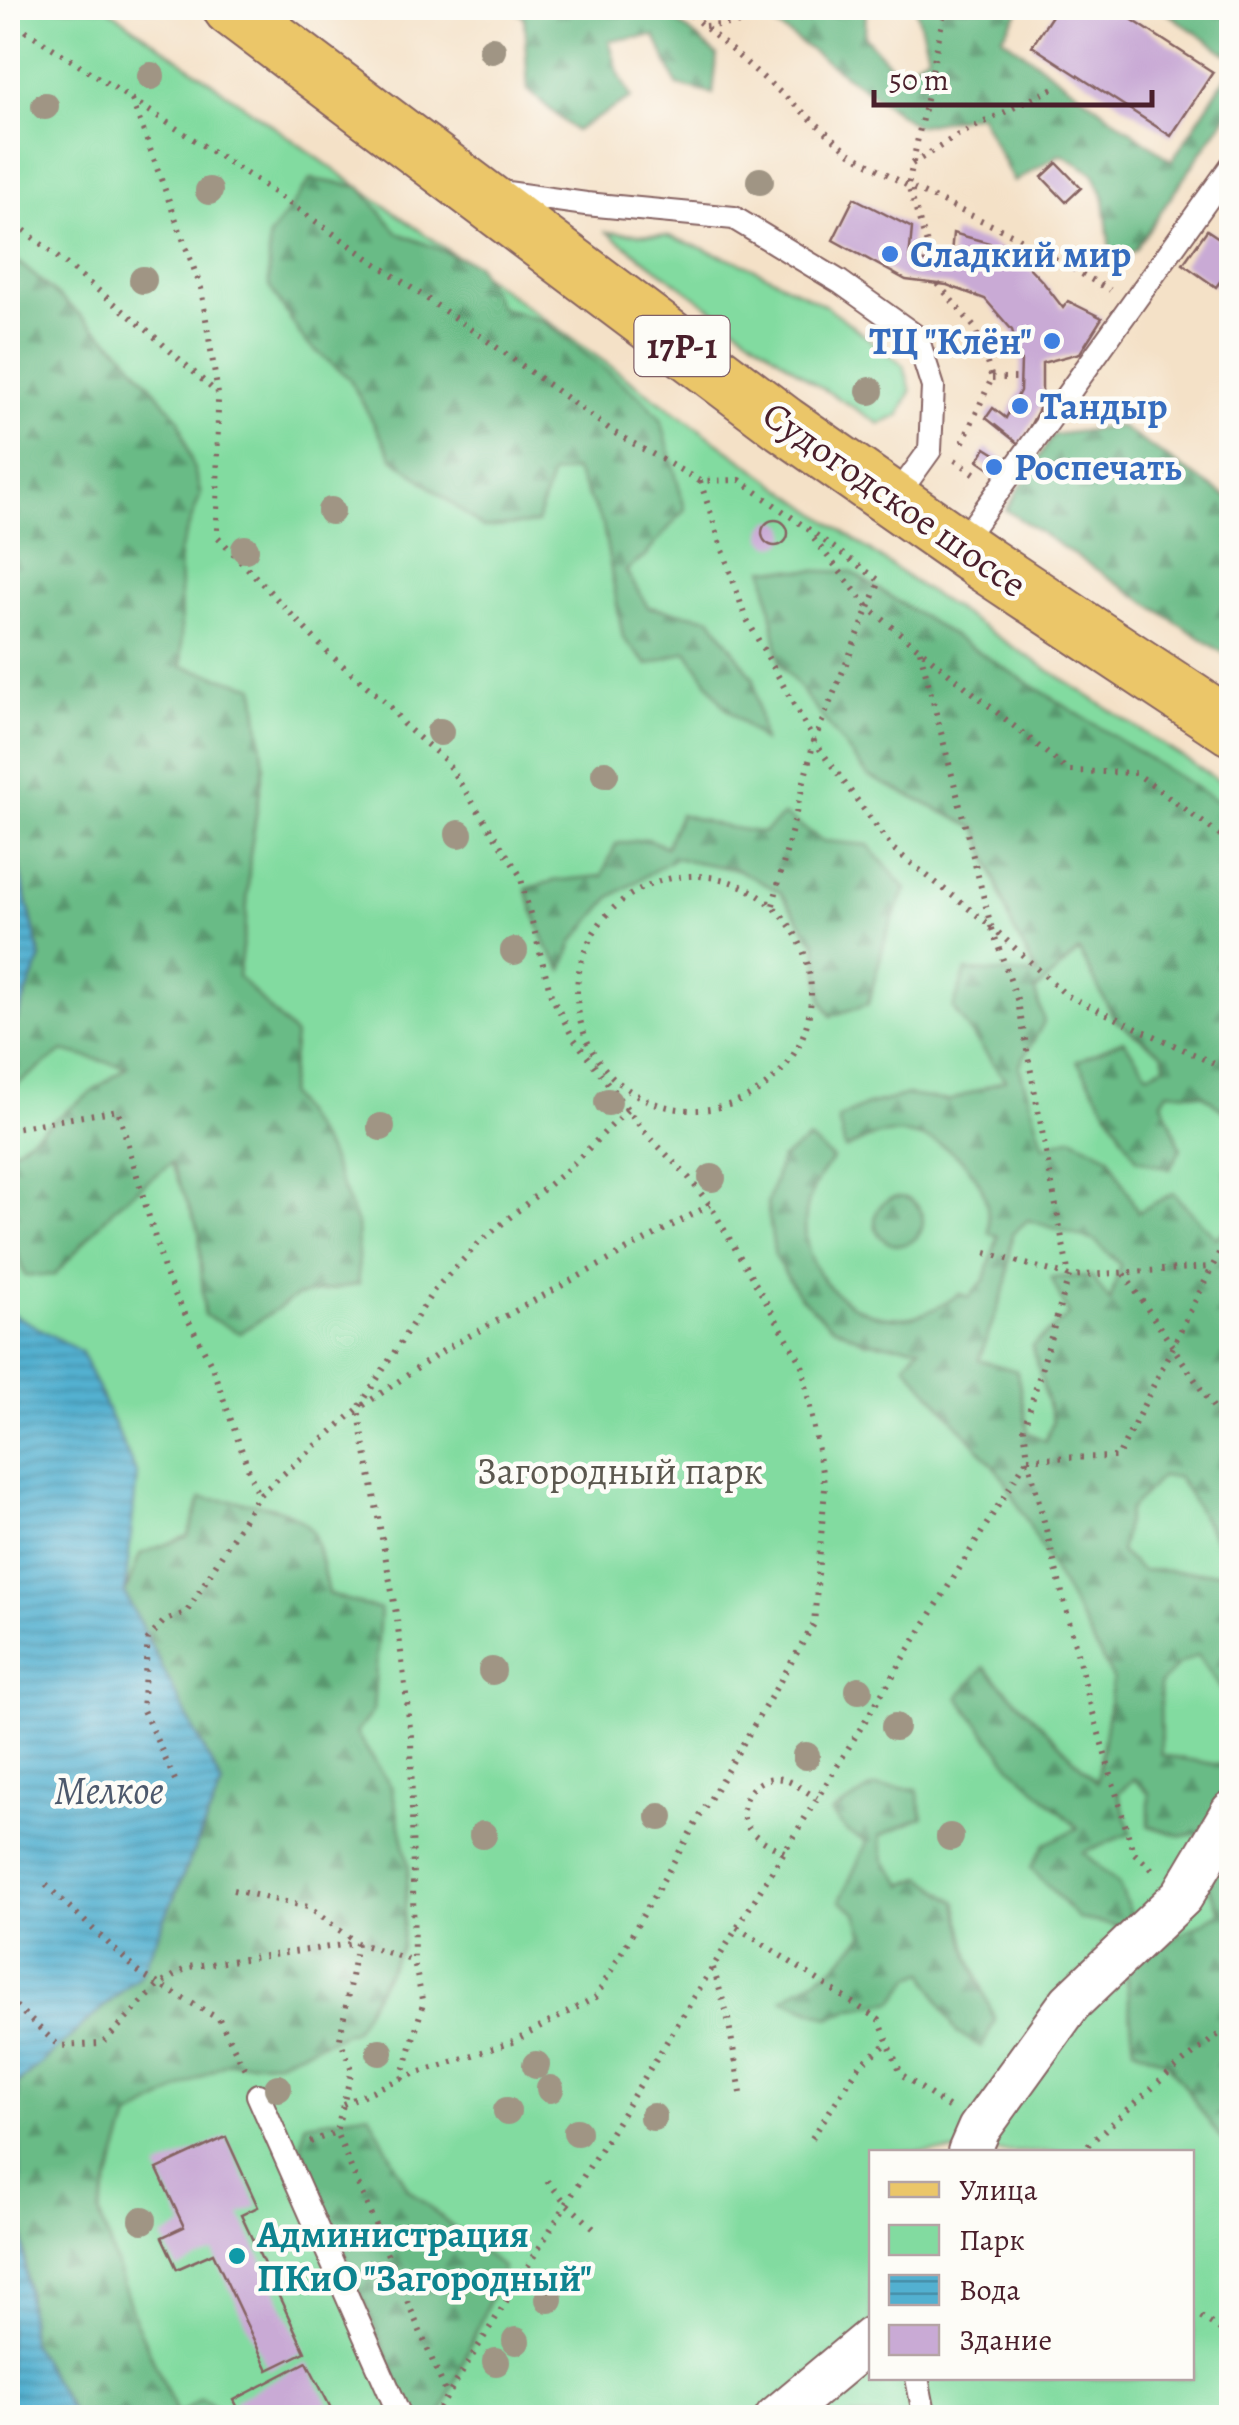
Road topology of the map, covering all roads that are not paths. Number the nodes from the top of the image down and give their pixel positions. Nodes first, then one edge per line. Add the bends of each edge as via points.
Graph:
1 (231, 8) edge
2 (1232, 164) edge
3 (472, 188) junction
4 (894, 500) junction
5 (959, 546) junction
6 (1232, 728) edge
7 (1232, 1812) edge
8 (258, 2095) road end
9 (974, 2141) edge
10 (869, 2340) edge
11 (917, 2380) edge
12 (401, 2418) edge
13 (776, 2418) edge
14 (925, 2418) edge

1 - 3 main road, Судогодское шоссе / 17Р-1
2 - 5 lane
3 - 4 main road, Судогодское шоссе / 17Р-1
3 - 4 lane via 734,218 916,337 934,386 930,450
4 - 5 main road, Судогодское шоссе / 17Р-1
5 - 6 main road, Судогодское шоссе / 17Р-1
7 - 9 street via 1182,1896 1070,2002
8 - 12 lane
10 - 13 street
11 - 14 lane

